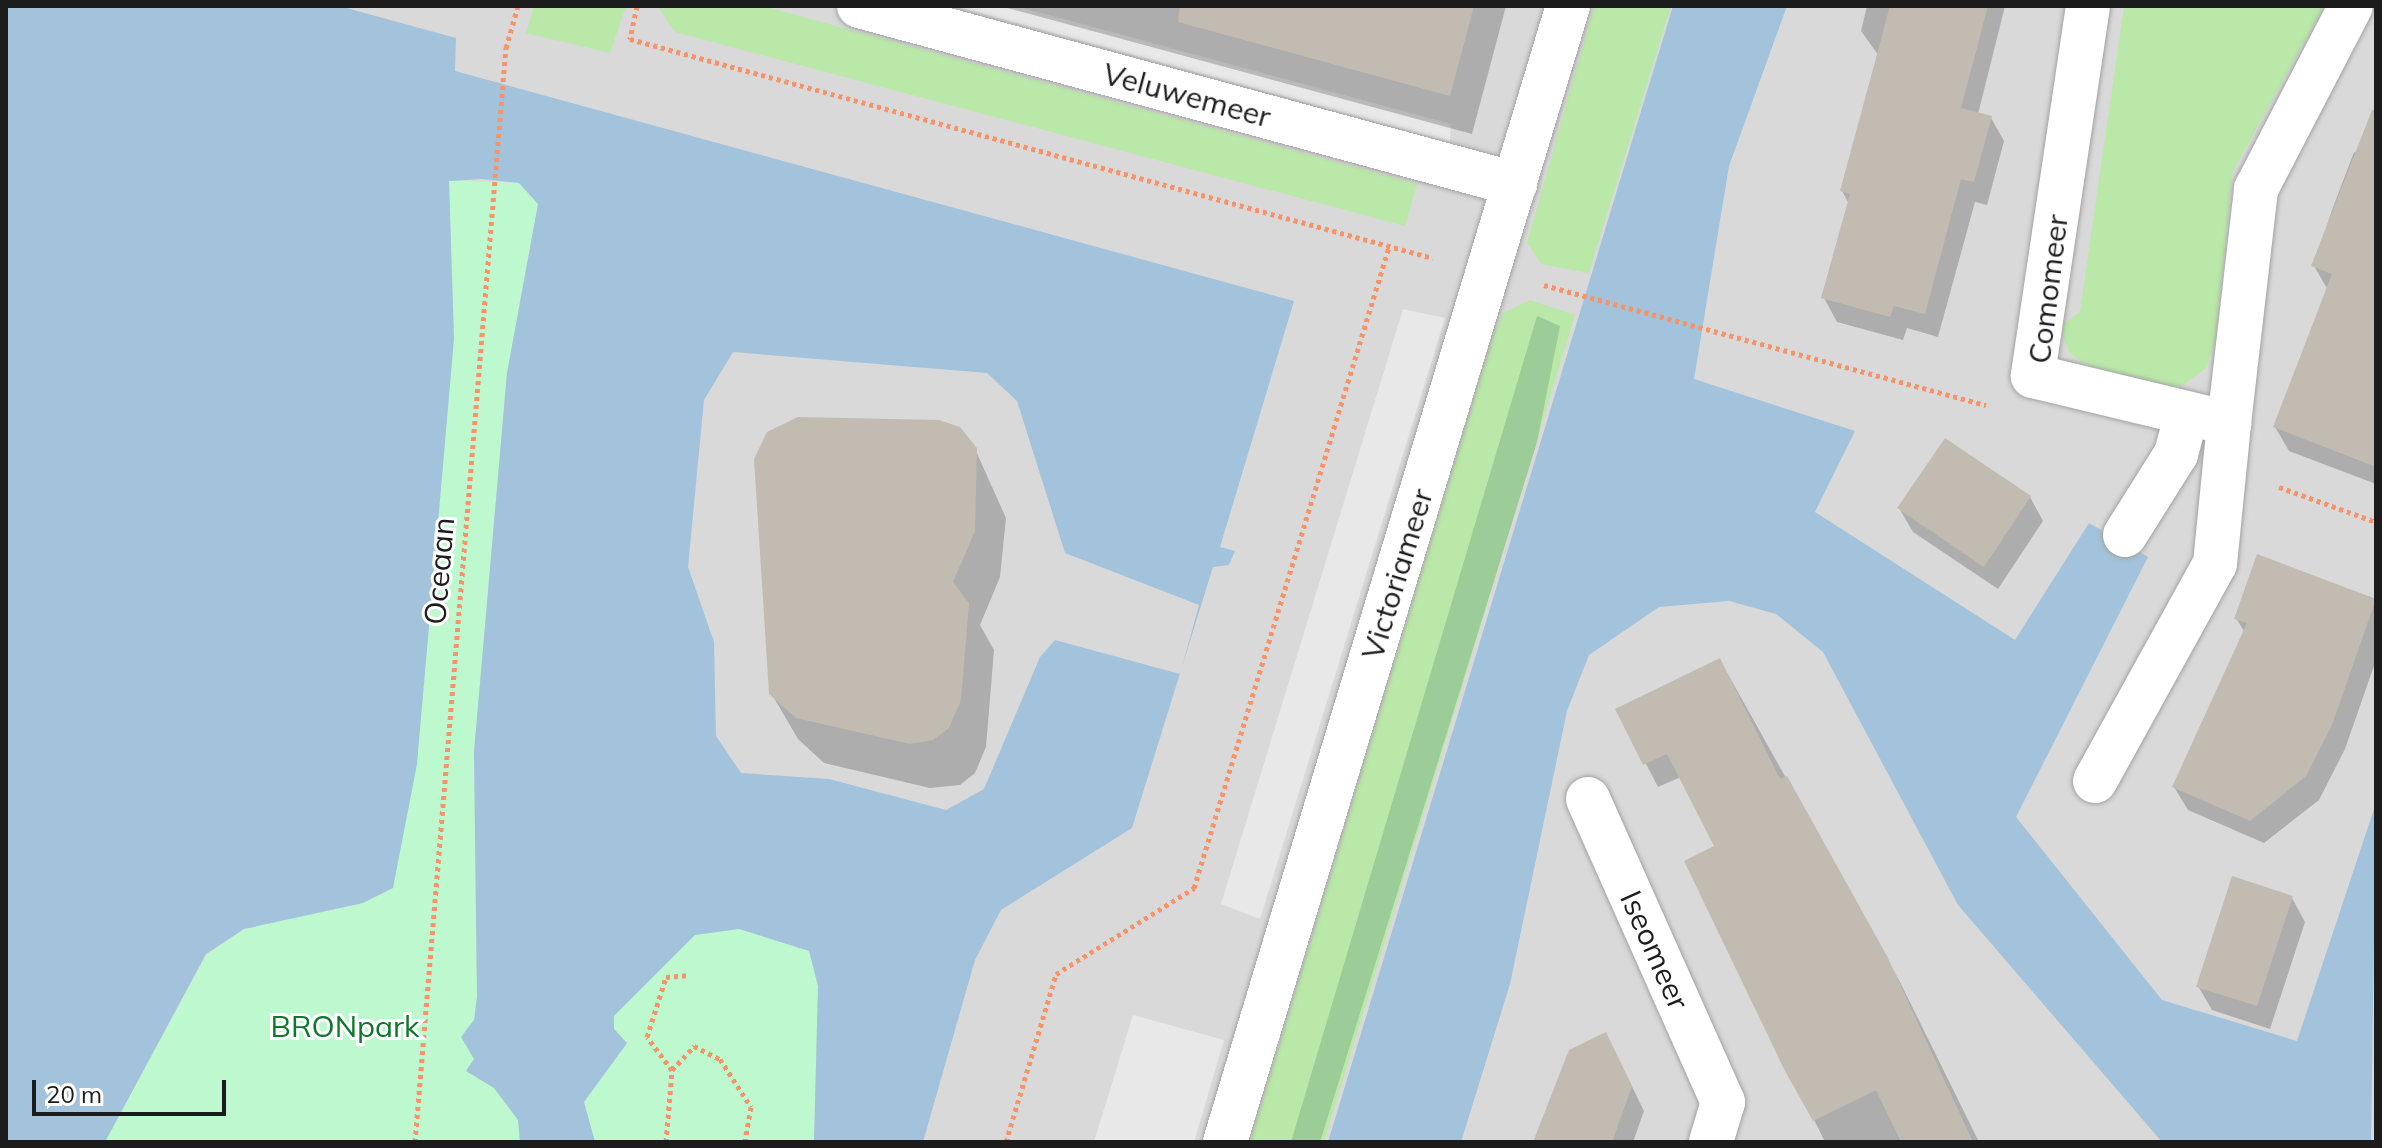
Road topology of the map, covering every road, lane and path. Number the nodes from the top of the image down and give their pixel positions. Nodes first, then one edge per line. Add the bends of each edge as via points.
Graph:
1 (518, 6) edge
2 (637, 6) edge
3 (859, 6) edge
4 (1568, 6) edge
5 (2088, 6) edge
6 (2351, 6) edge
7 (1515, 184) junction
8 (1389, 247) junction
9 (1488, 272) junction
10 (1543, 284) dead end
11 (2033, 376) junction
12 (2187, 413) junction
13 (2229, 423) junction
14 (2125, 535) dead end
15 (2095, 781) dead end
16 (1588, 799) dead end
17 (687, 975) dead end
18 (672, 1070) junction
19 (1717, 1122) edge
20 (415, 1142) edge
21 (666, 1142) edge
22 (745, 1142) edge
23 (1006, 1142) edge
24 (1225, 1142) edge
25 (1744, 1142) edge

1 - 20 path, Oceaan via 506,48 490,221
2 - 8 path via 630,39
3 - 7 street, Veluwemeer
4 - 7 street, Victoriameer
5 - 11 street, Comomeer
6 - 13 street via 2256,189
7 - 9 street, Victoriameer
8 - 9 path
8 - 23 path via 1194,888 1056,974
9 - 24 street, Victoriameer
10 - 11 path via 2026,416
11 - 12 street, Comomeer
12 - 13 street, Comomeer
12 - 14 street via 2176,454
13 - 15 street via 2215,564
16 - 19 street, Iseomeer
17 - 18 path via 666,977 647,1037
18 - 21 path
18 - 22 path via 694,1046 720,1059 751,1107
19 - 25 street, Iseomeer

